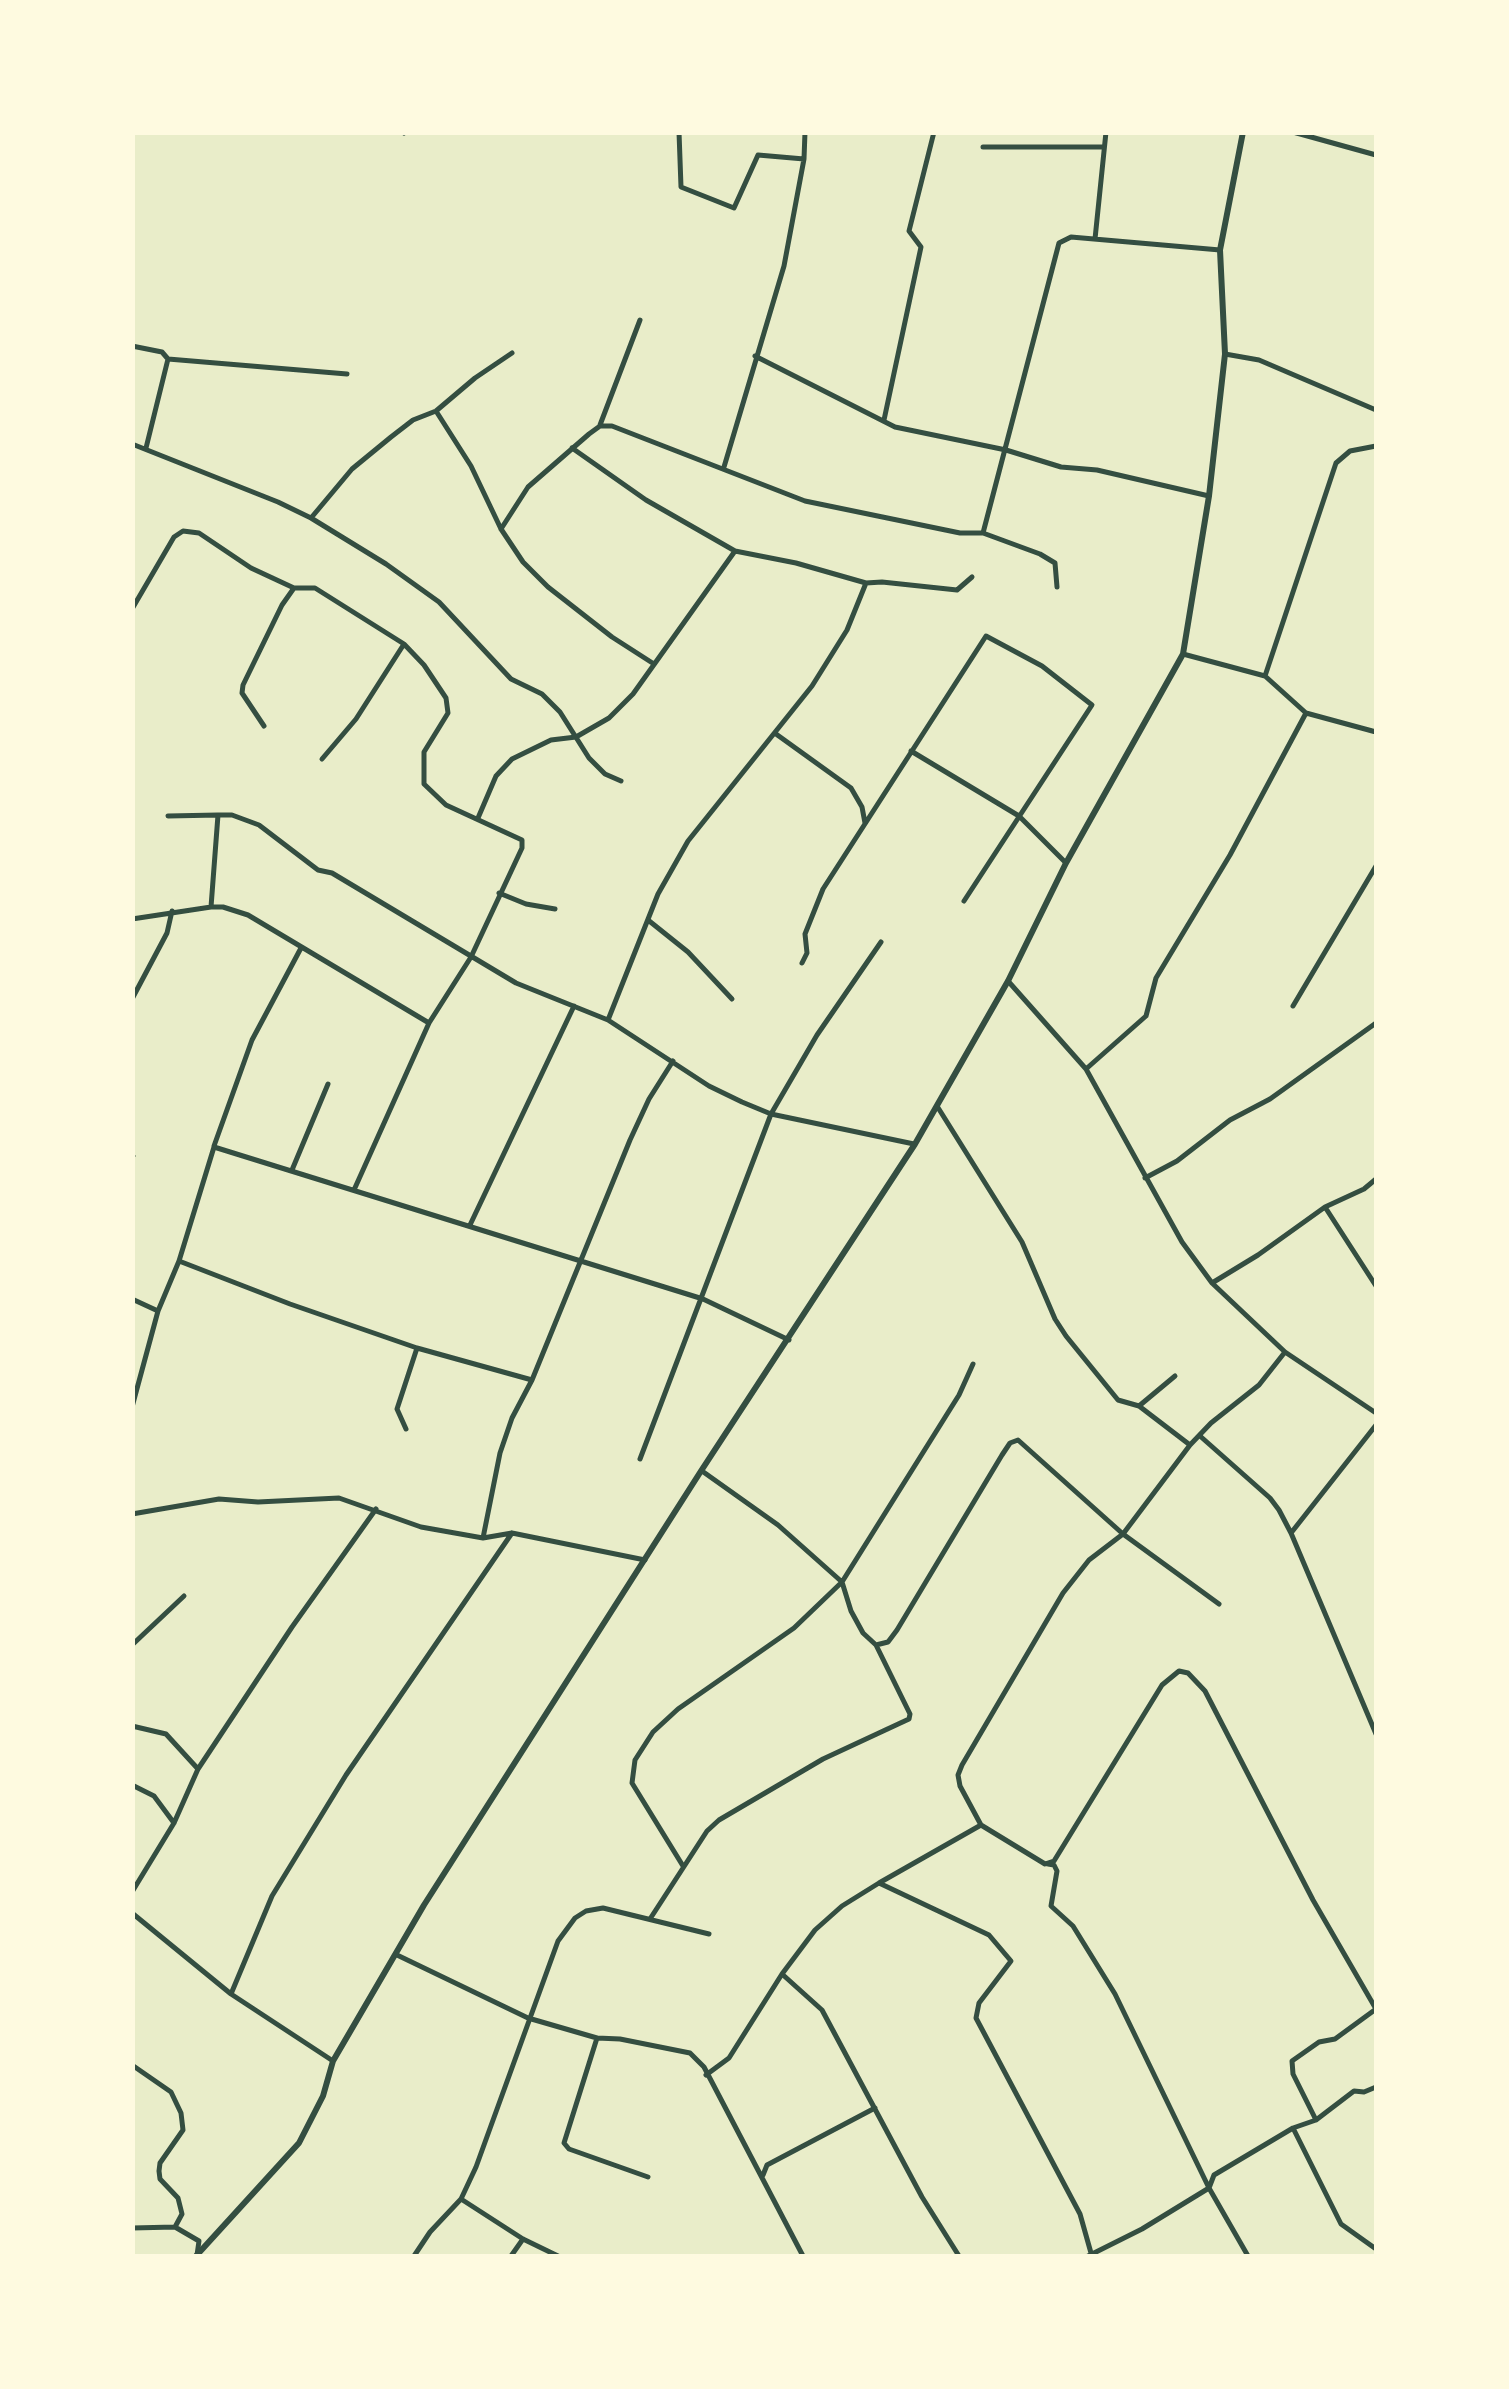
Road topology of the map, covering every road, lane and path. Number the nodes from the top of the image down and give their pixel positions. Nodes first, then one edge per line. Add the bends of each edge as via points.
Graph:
1 (679, 132) edge
2 (805, 132) edge
3 (934, 132) edge
4 (1106, 132) edge
5 (1243, 132) edge
6 (1293, 132) edge
7 (982, 146) dead end
8 (1104, 147) junction
9 (1376, 155) edge
10 (804, 160) junction
11 (1095, 239) junction
12 (1220, 250) junction
13 (640, 320) dead end
14 (132, 346) edge
15 (512, 353) dead end
16 (1225, 354) junction
17 (755, 356) junction
18 (168, 358) junction
19 (347, 374) dead end
20 (1376, 410) edge
21 (436, 411) junction
22 (884, 420) junction
23 (600, 426) junction
24 (132, 444) edge
25 (1376, 446) edge
26 (146, 448) junction
27 (572, 448) junction
28 (1006, 450) junction
29 (724, 467) junction
30 (1209, 496) junction
31 (311, 518) junction
32 (502, 529) junction
33 (982, 533) junction
34 (736, 552) junction
35 (972, 578) dead end
36 (866, 584) junction
37 (1057, 587) dead end
38 (294, 588) junction
39 (132, 609) edge
40 (404, 644) junction
41 (1183, 654) junction
42 (654, 664) junction
43 (1264, 676) junction
44 (1306, 714) junction
45 (264, 726) dead end
46 (1376, 732) edge
47 (776, 734) junction
48 (576, 737) junction
49 (910, 751) junction
50 (322, 759) dead end
51 (621, 781) dead end
52 (218, 815) junction
53 (168, 816) dead end
54 (1020, 816) junction
55 (478, 818) junction
56 (865, 823) junction
57 (1066, 863) junction
58 (1376, 866) edge
59 (500, 894) junction
60 (964, 902) dead end
61 (211, 907) junction
62 (555, 909) dead end
63 (172, 911) junction
64 (132, 918) edge
65 (648, 920) junction
66 (881, 942) dead end
67 (302, 948) junction
68 (471, 957) junction
69 (802, 963) dead end
70 (1008, 981) junction
71 (132, 998) edge
72 (732, 999) dead end
73 (574, 1006) junction
74 (1292, 1006) dead end
75 (608, 1020) junction
76 (429, 1023) junction
77 (1376, 1023) edge
78 (673, 1060) junction
79 (1086, 1069) junction
80 (328, 1084) dead end
81 (937, 1106) junction
82 (771, 1114) junction
83 (916, 1144) junction
84 (214, 1147) junction
85 (292, 1170) junction
86 (1145, 1178) junction
87 (1376, 1179) edge
88 (354, 1190) junction
89 (1325, 1207) junction
90 (470, 1225) junction
91 (179, 1261) junction
92 (579, 1262) junction
93 (1212, 1282) junction
94 (1376, 1286) edge
95 (132, 1300) edge
96 (702, 1300) junction
97 (158, 1311) junction
98 (788, 1340) junction
99 (417, 1348) junction
100 (1284, 1352) junction
101 (973, 1364) dead end
102 (1175, 1376) dead end
103 (532, 1380) junction
104 (1139, 1406) junction
105 (132, 1407) edge
106 (1376, 1413) edge
107 (1376, 1425) edge
108 (406, 1428) dead end
109 (1200, 1436) junction
110 (1190, 1445) junction
111 (640, 1459) dead end
112 (702, 1471) junction
113 (376, 1508) junction
114 (132, 1514) edge
115 (512, 1533) junction
116 (1291, 1533) junction
117 (1123, 1534) junction
118 (483, 1538) junction
119 (645, 1560) junction
120 (842, 1582) junction
121 (184, 1596) dead end
122 (1219, 1604) dead end
123 (132, 1645) edge
124 (876, 1645) junction
125 (132, 1726) edge
126 (1376, 1734) edge
127 (198, 1769) junction
128 (132, 1785) edge
129 (174, 1823) junction
130 (981, 1825) junction
131 (1044, 1864) junction
132 (683, 1866) junction
133 (879, 1883) junction
134 (132, 1892) edge
135 (132, 1913) edge
136 (650, 1920) junction
137 (709, 1934) dead end
138 (397, 1955) junction
139 (782, 1974) junction
140 (230, 1994) junction
141 (1376, 2009) edge
142 (528, 2018) junction
143 (597, 2038) junction
144 (333, 2061) junction
145 (132, 2066) edge
146 (706, 2075) junction
147 (1376, 2087) edge
148 (875, 2108) junction
149 (1316, 2120) junction
150 (1294, 2128) junction
151 (648, 2177) dead end
152 (762, 2178) junction
153 (1209, 2188) junction
154 (460, 2198) junction
155 (132, 2228) edge
156 (176, 2228) junction
157 (522, 2239) junction
158 (1376, 2249) edge
159 (1090, 2255) edge
160 (197, 2256) edge
161 (414, 2256) edge
162 (511, 2256) edge
163 (558, 2256) edge
164 (803, 2256) edge
165 (959, 2256) edge
166 (1248, 2256) edge

1 - 10 street via 681,188 734,208 758,155
2 - 10 street
3 - 22 street via 910,232 921,247
4 - 8 street
5 - 12 street
6 - 9 street
7 - 8 street
8 - 11 street
10 - 17 street via 784,266
11 - 12 street
11 - 28 street via 1067,238 1056,248
12 - 16 street
13 - 23 street
14 - 18 street
15 - 21 street
16 - 20 street via 1258,360
16 - 30 street
17 - 22 street
17 - 29 street
18 - 19 street
18 - 26 street
21 - 31 street via 413,420 352,470
21 - 32 street
22 - 28 street via 895,428
23 - 27 street
23 - 29 street
24 - 26 street
25 - 43 street via 1350,451 1336,463
26 - 31 street
27 - 32 street via 528,487
27 - 34 street
28 - 30 street via 1062,468
28 - 33 street
29 - 33 street via 820,505
30 - 41 street
31 - 48 street via 439,602 511,680 542,694
32 - 42 street via 548,588
33 - 37 street via 1050,558
34 - 36 street
34 - 42 street
35 - 36 street via 957,590
36 - 47 street via 847,630
38 - 39 street via 199,533 183,531
38 - 40 street via 323,593
38 - 45 street via 242,690
40 - 50 street
40 - 55 street via 449,707 424,752 424,784 446,805
41 - 43 street
41 - 57 street
42 - 48 street via 609,718
43 - 44 street
44 - 46 street
44 - 79 street via 1156,978 1146,1016
47 - 56 street via 851,788
47 - 65 street via 688,842
48 - 51 street via 589,758
48 - 55 street via 551,740 512,759 496,776
49 - 54 street
49 - 54 street via 986,636 1042,666 1092,704
49 - 56 street
52 - 53 street
52 - 61 street
52 - 68 street via 259,824 318,870
54 - 57 street
54 - 60 street
55 - 59 street via 522,840
56 - 69 street via 822,889
57 - 70 street
58 - 74 street
59 - 62 street
59 - 68 street
61 - 63 street
61 - 67 street via 248,915
63 - 64 street
63 - 71 street
65 - 72 street
65 - 75 street
66 - 82 street
67 - 76 street
67 - 84 street via 252,1040
68 - 73 street
68 - 76 street
70 - 79 street
70 - 81 street
73 - 75 street
73 - 90 street
75 - 78 street
76 - 88 street
77 - 86 street
78 - 82 street via 709,1086
78 - 92 street via 649,1098
79 - 86 street
80 - 85 street
81 - 83 street
81 - 104 street via 1022,1242 1066,1336 1118,1400
82 - 83 street
82 - 96 street
83 - 98 street
84 - 85 street
84 - 91 street
85 - 88 street
86 - 93 street
87 - 89 street
88 - 90 street
89 - 93 street
89 - 94 street
90 - 92 street
91 - 97 street
91 - 99 street
92 - 96 street
92 - 103 street
93 - 100 street
95 - 97 street
96 - 98 street
96 - 111 street
97 - 105 street
98 - 112 street
99 - 103 street
99 - 108 street via 397,1409
100 - 106 street
100 - 109 street via 1259,1385
101 - 120 street
102 - 104 street
103 - 118 street via 500,1453
104 - 110 street
107 - 116 street
109 - 110 street
109 - 116 street via 1270,1498
110 - 117 street
112 - 119 street
112 - 120 street
113 - 114 street via 340,1498 219,1498
113 - 118 street via 421,1528
113 - 127 street
115 - 118 street
115 - 119 street
115 - 140 street via 346,1775 272,1896
116 - 126 street
117 - 122 street
117 - 124 street via 1024,1442 1010,1443 897,1630
117 - 130 street via 1063,1592 962,1765 960,1786
119 - 138 street
120 - 124 street via 851,1611
120 - 132 street via 794,1628 678,1709 634,1760 632,1783
121 - 123 street
124 - 132 street via 909,1720 733,1810 707,1831
125 - 127 street via 166,1734
127 - 129 street
128 - 129 street via 154,1796
129 - 134 street
130 - 131 street
130 - 133 street
131 - 141 street via 1059,1855 1162,1685 1179,1671 1188,1673 1205,1691
131 - 153 street via 1057,1871 1050,1906 1073,1926 1115,1994
132 - 136 street
133 - 139 street via 815,1930
133 - 159 street via 989,1934 1012,1961 976,2018 1080,2214
135 - 140 street
136 - 137 street
136 - 142 street via 603,1908 574,1918
138 - 142 street
138 - 144 street
139 - 146 street via 729,2058
139 - 148 street via 817,2003
140 - 144 street
141 - 149 street via 1292,2061
142 - 143 street
142 - 154 street
143 - 146 street via 686,2050
143 - 151 street via 564,2143
144 - 160 street via 299,2142
145 - 156 street via 171,2092 181,2113 181,2137 159,2170 178,2198 182,2214
146 - 152 street
147 - 149 street via 1354,2091
148 - 152 street via 768,2165
148 - 165 street
149 - 150 street
150 - 153 street via 1214,2175
150 - 158 street via 1342,2224
152 - 164 street
153 - 159 street
153 - 166 street
154 - 157 street
154 - 161 street
155 - 156 street
156 - 160 street via 199,2241
157 - 162 street
157 - 163 street

